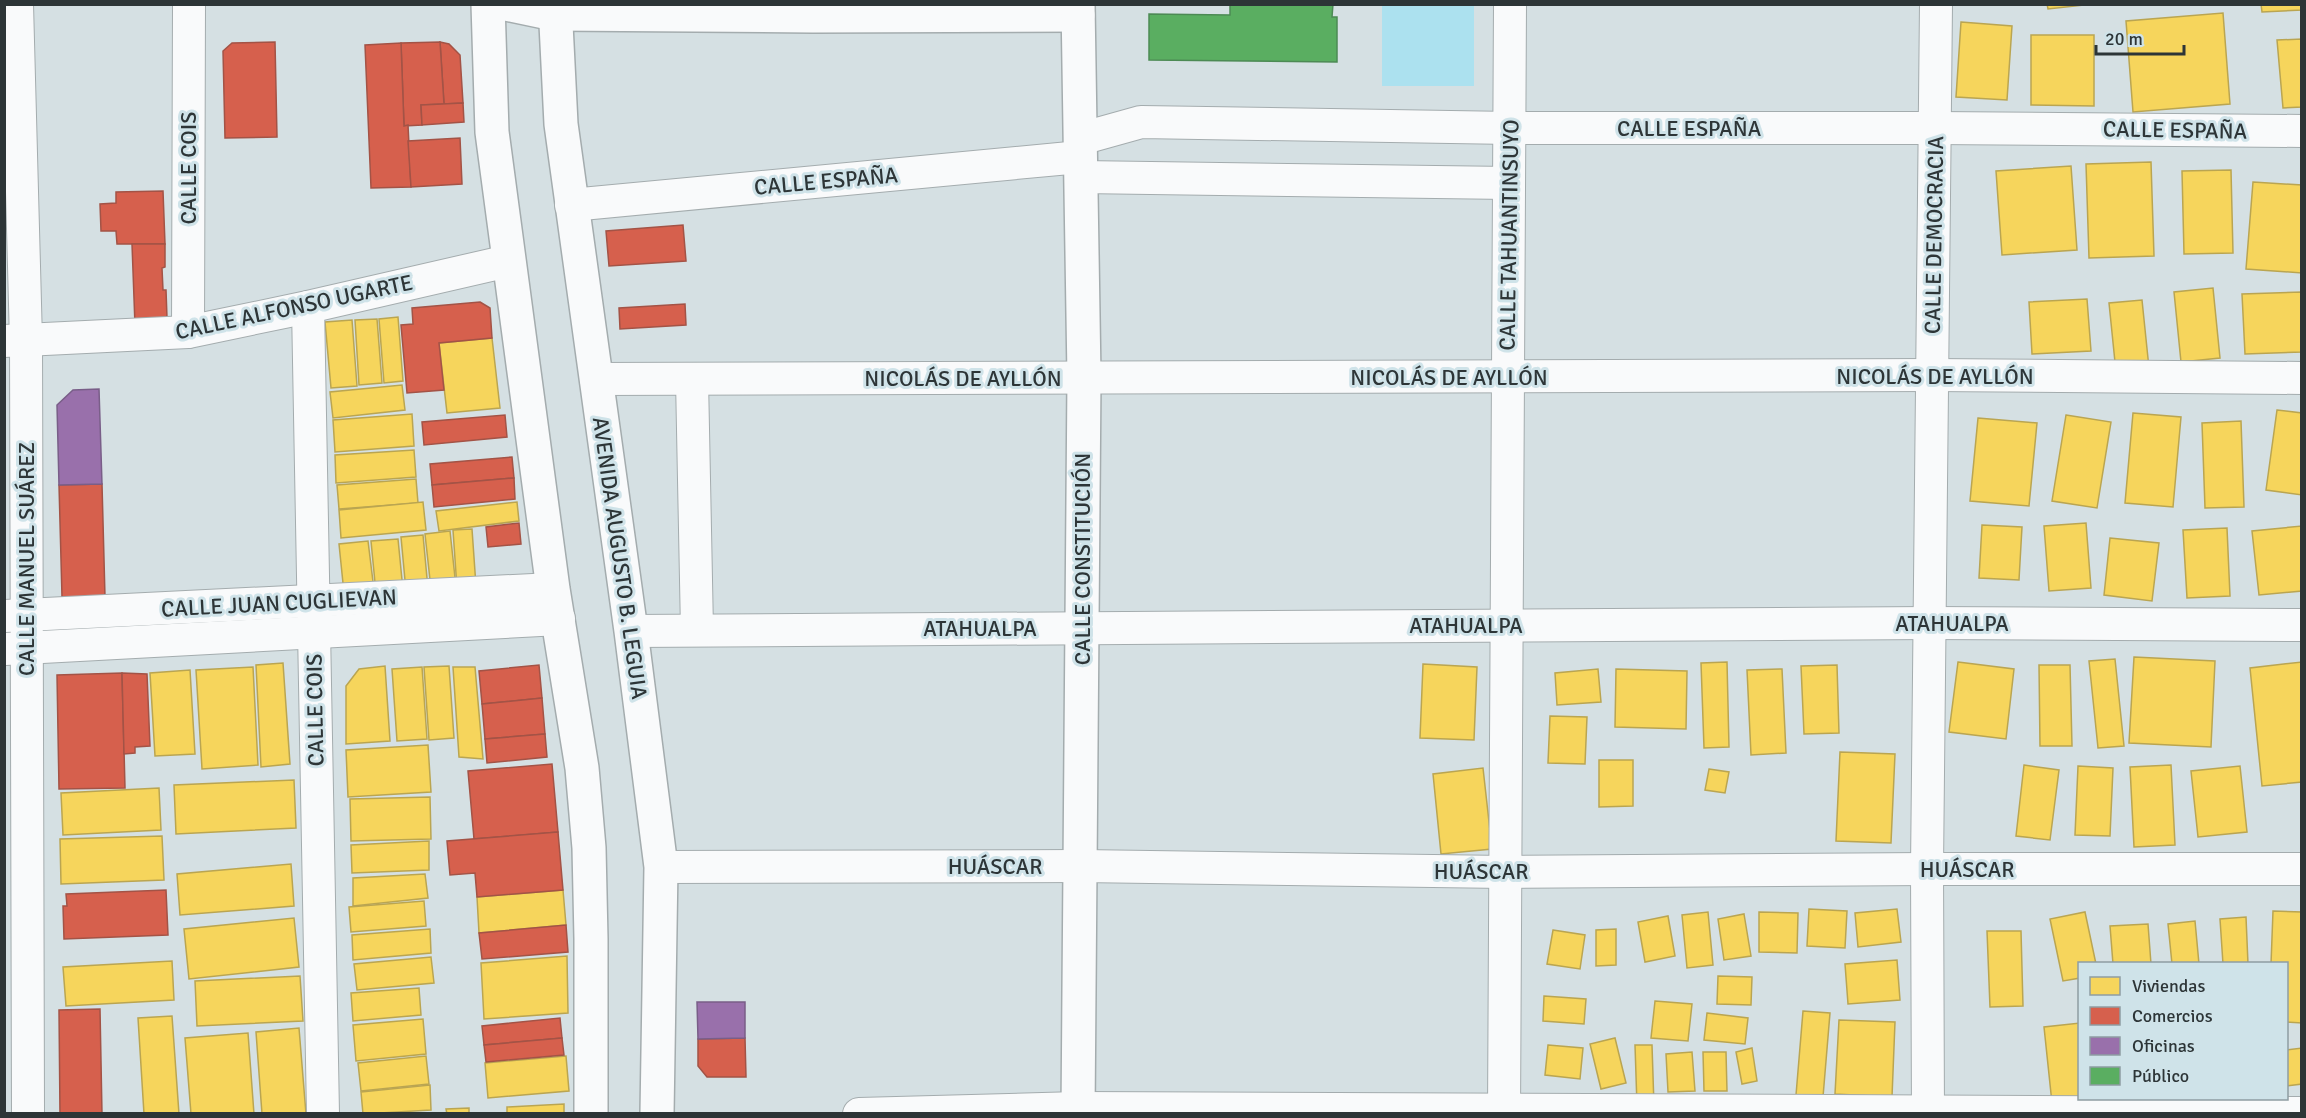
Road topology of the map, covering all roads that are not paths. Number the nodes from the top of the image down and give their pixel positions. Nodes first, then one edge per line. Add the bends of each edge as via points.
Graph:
1 (17, 4) edge
2 (189, 4) edge
3 (488, 4) edge
4 (506, 4) edge
5 (1510, 4) edge
6 (1936, 4) edge
7 (554, 9) edge
8 (813, 10) edge
9 (1078, 10) edge
10 (1511, 128) junction
11 (1935, 128) junction
12 (2301, 131) edge
13 (1080, 158) junction
14 (1509, 183) junction
15 (571, 206) junction
16 (508, 261) junction
17 (308, 307) junction
18 (188, 332) junction
19 (15, 341) edge
20 (1933, 375) junction
21 (1084, 377) junction
22 (1508, 378) junction
23 (2301, 378) edge
24 (596, 379) junction
25 (692, 379) junction
26 (312, 601) junction
27 (556, 604) junction
28 (15, 616) edge
29 (1930, 623) junction
30 (1506, 624) junction
31 (2301, 626) edge
32 (1082, 627) junction
33 (697, 630) junction
34 (631, 631) junction
35 (313, 632) junction
36 (15, 648) edge
37 (1081, 866) junction
38 (661, 867) junction
39 (1927, 869) junction
40 (2301, 870) edge
41 (1505, 872) junction
42 (1078, 1111) edge
43 (1504, 1112) edge
44 (1928, 1112) edge
45 (27, 1113) edge
46 (323, 1113) edge
47 (591, 1113) edge
48 (657, 1113) edge
49 (859, 1113) edge
50 (2301, 1113) edge

1 - 19 street, CALLE MANUEL SUÁREZ
2 - 18 street, CALLE COIS
3 - 16 main road via 492,132
4 - 7 main road
5 - 10 street, CALLE TAHUANTINSUYO
6 - 11 street, CALLE DEMOCRACIA
7 - 8 main road
7 - 15 main road, AVENIDA AUGUSTO B. LEGUIA
8 - 9 main road
9 - 13 main road, CALLE CONSTITUCIÓN
10 - 11 street, CALLE ESPAÑA
10 - 13 street, CALLE ESPAÑA via 1141,122
10 - 14 street, CALLE TAHUANTINSUYO
11 - 12 street, CALLE ESPAÑA
11 - 20 street, CALLE DEMOCRACIA
13 - 14 street, CALLE ESPAÑA
13 - 15 street, CALLE ESPAÑA
13 - 21 main road, CALLE CONSTITUCIÓN
14 - 22 street, CALLE TAHUANTINSUYO
15 - 24 main road, AVENIDA AUGUSTO B. LEGUIA
16 - 17 street, CALLE ALFONSO UGARTE
16 - 27 main road
17 - 18 street, CALLE ALFONSO UGARTE
17 - 26 street, CALLE COIS
18 - 19 street, CALLE ALFONSO UGARTE
19 - 28 street, CALLE MANUEL SUÁREZ
20 - 22 street, NICOLÁS DE AYLLÓN
20 - 23 street, NICOLÁS DE AYLLÓN
20 - 29 street, CALLE DEMOCRACIA
21 - 22 street, NICOLÁS DE AYLLÓN
21 - 25 street, NICOLÁS DE AYLLÓN
21 - 32 main road, CALLE CONSTITUCIÓN
22 - 30 street, CALLE TAHUANTINSUYO
24 - 25 street, NICOLÁS DE AYLLÓN
24 - 34 main road, AVENIDA AUGUSTO B. LEGUIA
25 - 33 street
26 - 27 street, CALLE JUAN CUGLIEVAN
26 - 28 street, CALLE JUAN CUGLIEVAN
26 - 35 street, CALLE COIS
27 - 35 street, CALLE JUAN CUGLIEVAN
27 - 47 main road via 582,768 589,848
28 - 36 street, CALLE MANUEL SUÁREZ
29 - 30 street, ATAHUALPA
29 - 31 street, ATAHUALPA
29 - 39 street, CALLE DEMOCRACIA
30 - 32 street, ATAHUALPA
30 - 41 street, CALLE TAHUANTINSUYO
32 - 33 street, ATAHUALPA
32 - 37 main road, CALLE CONSTITUCIÓN
33 - 34 street, ATAHUALPA
34 - 38 main road, AVENIDA AUGUSTO B. LEGUIA
35 - 36 street, CALLE JUAN CUGLIEVAN
35 - 46 street, CALLE COIS
36 - 45 street, CALLE MANUEL SUÁREZ
37 - 38 street, HUÁSCAR
37 - 41 street, HUÁSCAR
37 - 42 main road, CALLE CONSTITUCIÓN
38 - 48 main road, AVENIDA AUGUSTO B. LEGUIA
39 - 40 street, HUÁSCAR
39 - 41 street, HUÁSCAR
39 - 44 street, CALLE DEMOCRACIA
41 - 43 street, CALLE TAHUANTINSUYO
42 - 43 street
42 - 49 street
43 - 44 street
44 - 50 street

